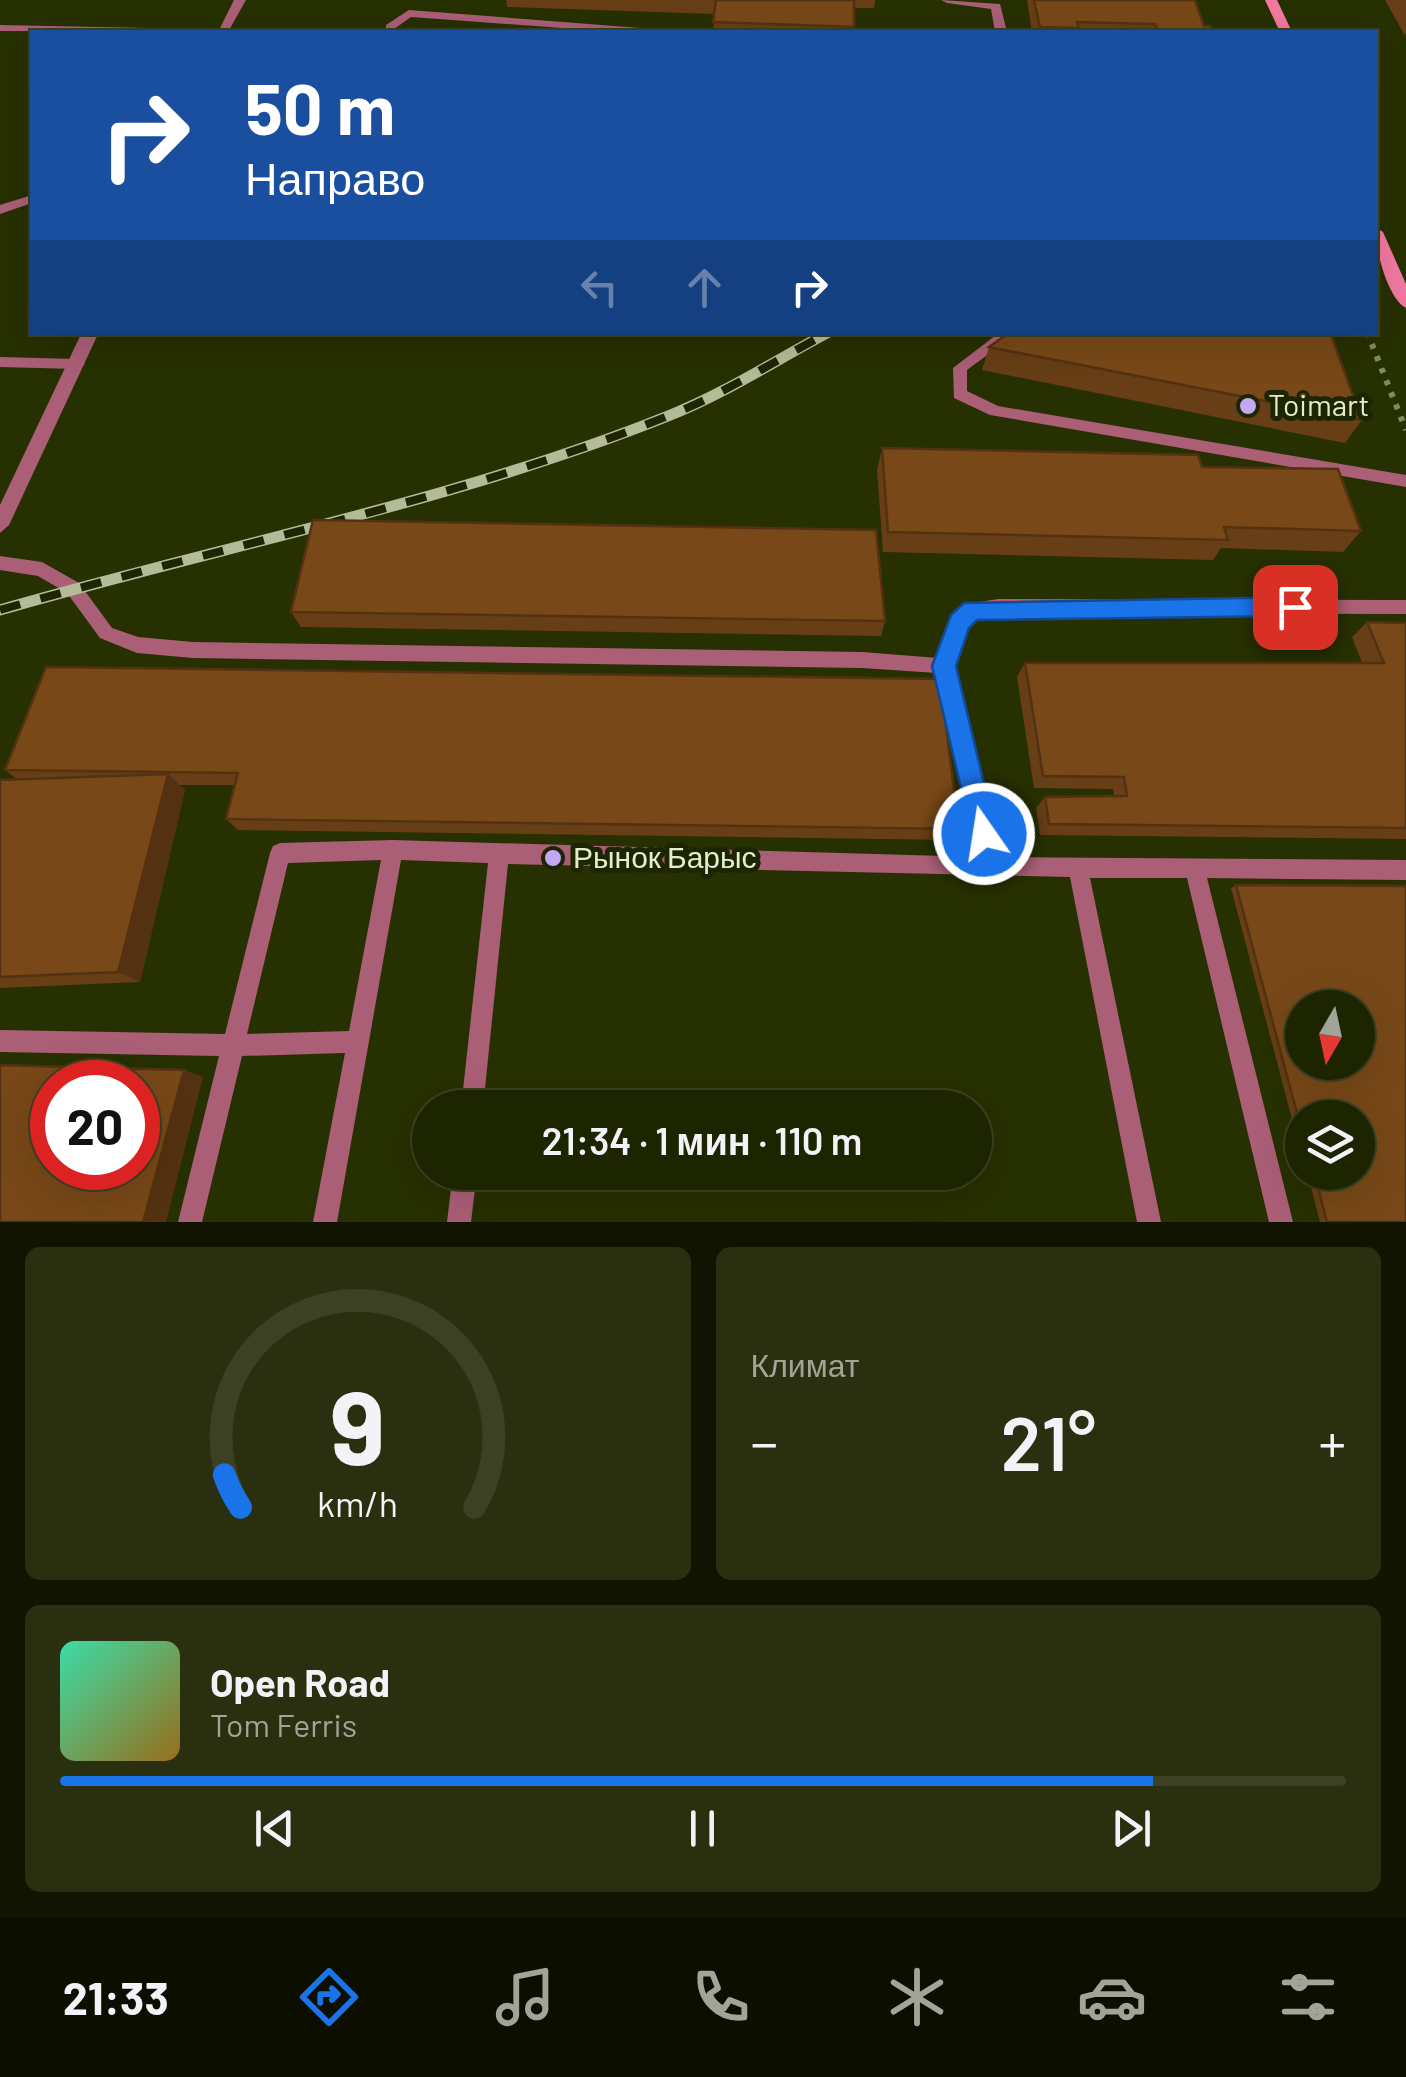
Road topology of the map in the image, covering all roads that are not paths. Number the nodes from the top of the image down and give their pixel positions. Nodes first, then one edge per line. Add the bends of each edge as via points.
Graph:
1 (240, 0) edge
2 (946, 0) edge
3 (1271, 0) edge
4 (390, 27) dead end
5 (0, 28) edge
6 (100, 30) edge
7 (224, 30) edge
8 (627, 30) edge
9 (1001, 30) edge
10 (1285, 30) edge
11 (30, 200) edge
12 (0, 210) edge
13 (1378, 239) edge
14 (1406, 302) edge
15 (93, 335) edge
16 (1007, 335) edge
17 (0, 362) edge
18 (78, 364) junction
19 (1406, 481) edge
20 (0, 524) edge
21 (0, 563) edge
22 (1406, 607) edge
23 (944, 666) junction
24 (392, 850) junction
25 (499, 854) junction
26 (1078, 866) junction
27 (1194, 866) junction
28 (992, 867) junction
29 (1406, 870) edge
30 (0, 1041) edge
31 (358, 1042) junction
32 (233, 1045) junction
33 (474, 1090) edge
34 (462, 1190) edge
35 (190, 1222) edge
36 (325, 1222) edge
37 (459, 1222) edge
38 (1149, 1222) edge
39 (1281, 1222) edge

1 - 7 lane
2 - 9 lane via 996,6
3 - 10 main road
4 - 8 lane via 408,13
5 - 6 lane
11 - 12 lane
13 - 14 main road
15 - 18 street
16 - 19 lane via 960,368 959,394 995,411
17 - 18 lane
18 - 20 street
21 - 23 lane via 42,569 73,588 106,634 137,645
22 - 23 lane via 998,606 972,610 959,622
23 - 28 lane
24 - 25 lane
24 - 31 lane
24 - 32 lane via 280,853
25 - 28 lane
25 - 33 lane
26 - 27 lane
26 - 28 lane
26 - 38 lane
27 - 29 lane
27 - 39 lane
30 - 32 lane
31 - 32 lane
31 - 36 lane
32 - 35 lane
34 - 37 lane

